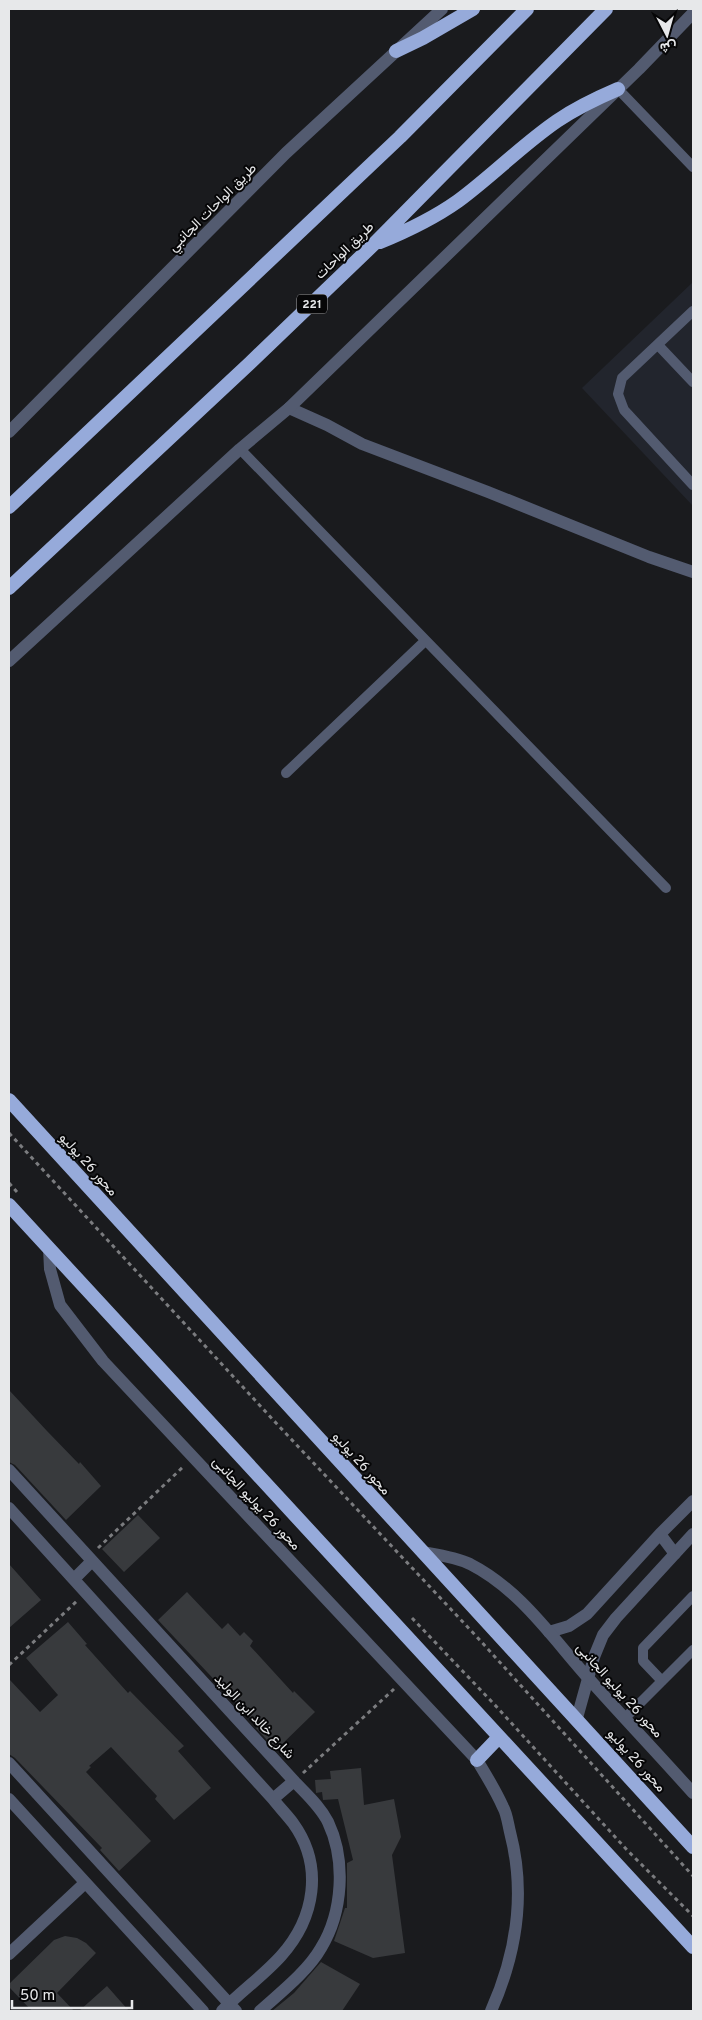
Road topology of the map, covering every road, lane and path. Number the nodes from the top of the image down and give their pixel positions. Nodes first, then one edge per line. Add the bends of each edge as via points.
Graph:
1 (442, 9) edge
2 (474, 9) edge
3 (527, 9) edge
4 (606, 9) edge
5 (693, 13) edge
6 (396, 51) junction
7 (618, 89) junction
8 (693, 168) edge
9 (374, 244) junction
10 (693, 311) edge
11 (658, 345) junction
12 (693, 382) edge
13 (288, 408) junction
14 (9, 432) edge
15 (240, 449) junction
16 (693, 485) edge
17 (9, 507) edge
18 (693, 572) edge
19 (9, 588) edge
20 (425, 641) junction
21 (9, 661) edge
22 (286, 773) dead end
23 (666, 888) dead end
24 (9, 1100) edge
25 (9, 1133) edge
26 (9, 1205) edge
27 (49, 1248) junction
28 (193, 1457) junction
29 (9, 1470) edge
30 (693, 1501) edge
31 (9, 1508) edge
32 (660, 1534) junction
33 (693, 1534) edge
34 (422, 1552) junction
35 (675, 1554) junction
36 (90, 1559) junction
37 (74, 1579) junction
38 (86, 1592) junction
39 (693, 1596) edge
40 (549, 1632) junction
41 (693, 1650) edge
42 (9, 1666) edge
43 (588, 1678) junction
44 (404, 1680) junction
45 (662, 1681) junction
46 (577, 1718) junction
47 (625, 1718) junction
48 (499, 1737) junction
49 (477, 1760) junction
50 (9, 1763) edge
51 (294, 1781) junction
52 (693, 1793) edge
53 (9, 1799) edge
54 (272, 1800) junction
55 (693, 1846) edge
56 (693, 1876) edge
57 (85, 1883) junction
58 (693, 1947) edge
59 (9, 1954) edge
60 (229, 2009) edge
61 (204, 2011) edge
62 (260, 2011) edge
63 (491, 2011) edge

1 - 6 street, طريق الواحات الجانبي
2 - 6 highway
3 - 17 highway via 393,143
4 - 9 highway, طريق الواحات / 221
5 - 7 street
6 - 14 street, طريق الواحات الجانبي via 286,153
7 - 8 lane
7 - 9 highway via 558,121 439,213
7 - 13 street
9 - 19 highway, طريق الواحات / 221
10 - 11 lane
11 - 12 lane
11 - 16 lane via 622,378 618,400
13 - 15 street
13 - 18 street via 362,444 649,558
15 - 20 lane
15 - 21 street
20 - 22 lane
20 - 23 lane
24 - 34 highway, محور 26 يوليو
25 - 56 path
26 - 27 highway
27 - 28 street, محور 26 يوليو الجانبى via 54,1287 60,1304 103,1361
27 - 48 highway
28 - 36 path
28 - 44 street, محور 26 يوليو الجانبى
29 - 36 street, شارع خالد ابن الوليد
30 - 32 street
31 - 37 street
32 - 35 street
32 - 40 street via 588,1614 569,1626
33 - 35 street
34 - 40 street, محور 26 يوليو الجانبى via 469,1564 490,1576
34 - 46 highway, محور 26 يوليو
35 - 43 street via 603,1635
36 - 37 street
36 - 51 street, شارع خالد ابن الوليد
37 - 38 street
38 - 42 path
38 - 54 street
39 - 45 lane via 643,1648 643,1662
40 - 43 street, محور 26 يوليو الجانبى
41 - 45 lane
43 - 46 street
43 - 47 street, محور 26 يوليو الجانبى
44 - 49 street, محور 26 يوليو الجانبى
44 - 51 path
45 - 47 lane
46 - 55 highway, محور 26 يوليو
47 - 52 street, محور 26 يوليو الجانبى
48 - 49 highway
48 - 58 highway
49 - 63 street, محور 26 يوليو الجانبى via 504,1808 518,1880 512,1952
50 - 60 street
51 - 54 street
51 - 62 street, شارع خالد ابن الوليد via 328,1822 335,1841 340,1877 338,1898 321,1948
53 - 57 street
54 - 60 street via 293,1824 307,1849 313,1878 310,1907 299,1934
57 - 59 street
57 - 61 street

